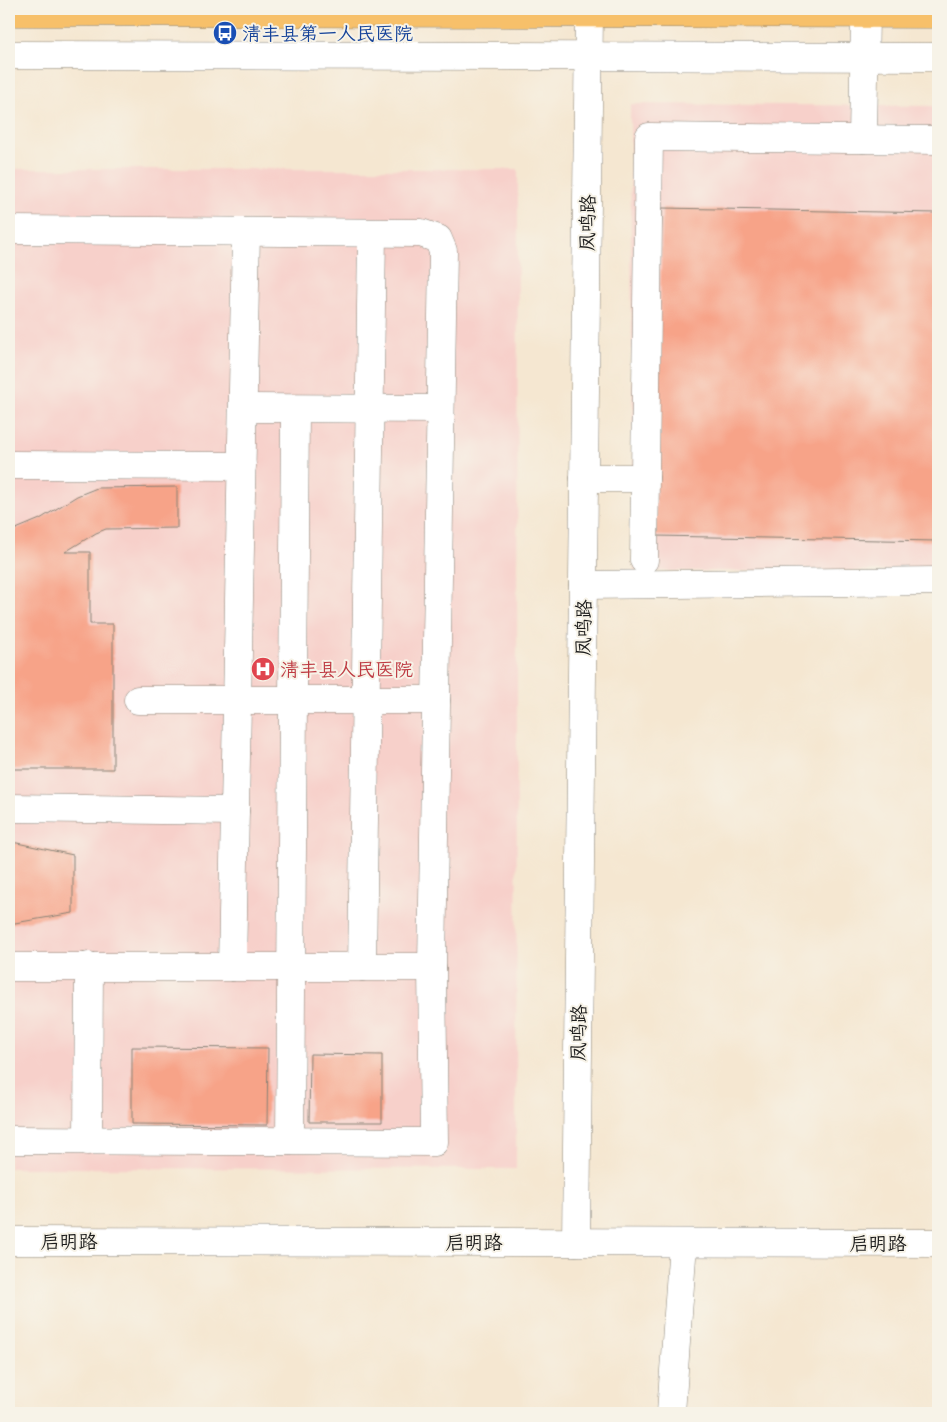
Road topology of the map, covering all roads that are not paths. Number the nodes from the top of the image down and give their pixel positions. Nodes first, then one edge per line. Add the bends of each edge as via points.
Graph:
1 (9, 12) edge
2 (589, 13) junction
3 (864, 14) junction
4 (938, 14) edge
5 (9, 55) edge
6 (589, 57) junction
7 (864, 57) junction
8 (938, 58) edge
9 (863, 139) junction
10 (938, 140) edge
11 (9, 230) edge
12 (246, 232) junction
13 (372, 233) junction
14 (243, 408) junction
15 (295, 409) junction
16 (370, 409) junction
17 (440, 409) junction
18 (9, 465) edge
19 (242, 466) junction
20 (584, 478) junction
21 (645, 478) junction
22 (644, 560) dead end
23 (938, 581) edge
24 (583, 585) junction
25 (237, 699) junction
26 (138, 700) dead end
27 (294, 700) junction
28 (366, 700) junction
29 (436, 700) junction
30 (9, 808) edge
31 (235, 811) junction
32 (89, 966) junction
33 (9, 967) edge
34 (232, 967) junction
35 (292, 967) junction
36 (362, 967) junction
37 (432, 967) junction
38 (9, 1140) edge
39 (88, 1140) junction
40 (290, 1141) junction
41 (9, 1241) edge
42 (576, 1242) junction
43 (683, 1243) junction
44 (938, 1243) edge
45 (671, 1413) edge

1 - 2 main road
2 - 3 main road
2 - 6 street, 凤鸣路
3 - 4 main road
3 - 7 street
5 - 6 street
6 - 7 street
6 - 20 street, 凤鸣路
7 - 8 street
7 - 9 street
9 - 10 street
9 - 21 street via 648,137
11 - 12 street
12 - 13 street
12 - 14 street
13 - 16 street
13 - 17 street via 421,233 438,239 443,251
14 - 15 street
14 - 19 street
15 - 16 street
15 - 27 street
16 - 17 street
16 - 28 street
17 - 29 street
18 - 19 street
19 - 25 street
20 - 21 street
20 - 24 street, 凤鸣路
21 - 22 street
23 - 24 street
24 - 42 street, 凤鸣路
25 - 26 street
25 - 27 street
25 - 31 street
27 - 28 street
27 - 35 street
28 - 29 street
28 - 36 street
29 - 37 street
30 - 31 street
31 - 34 street
32 - 33 street
32 - 34 street
32 - 39 street
34 - 35 street
35 - 36 street
35 - 40 street
36 - 37 street
37 - 40 street via 434,1142
38 - 39 street
39 - 40 street
41 - 42 street, 启明路
42 - 43 street, 启明路
43 - 44 street, 启明路
43 - 45 street

